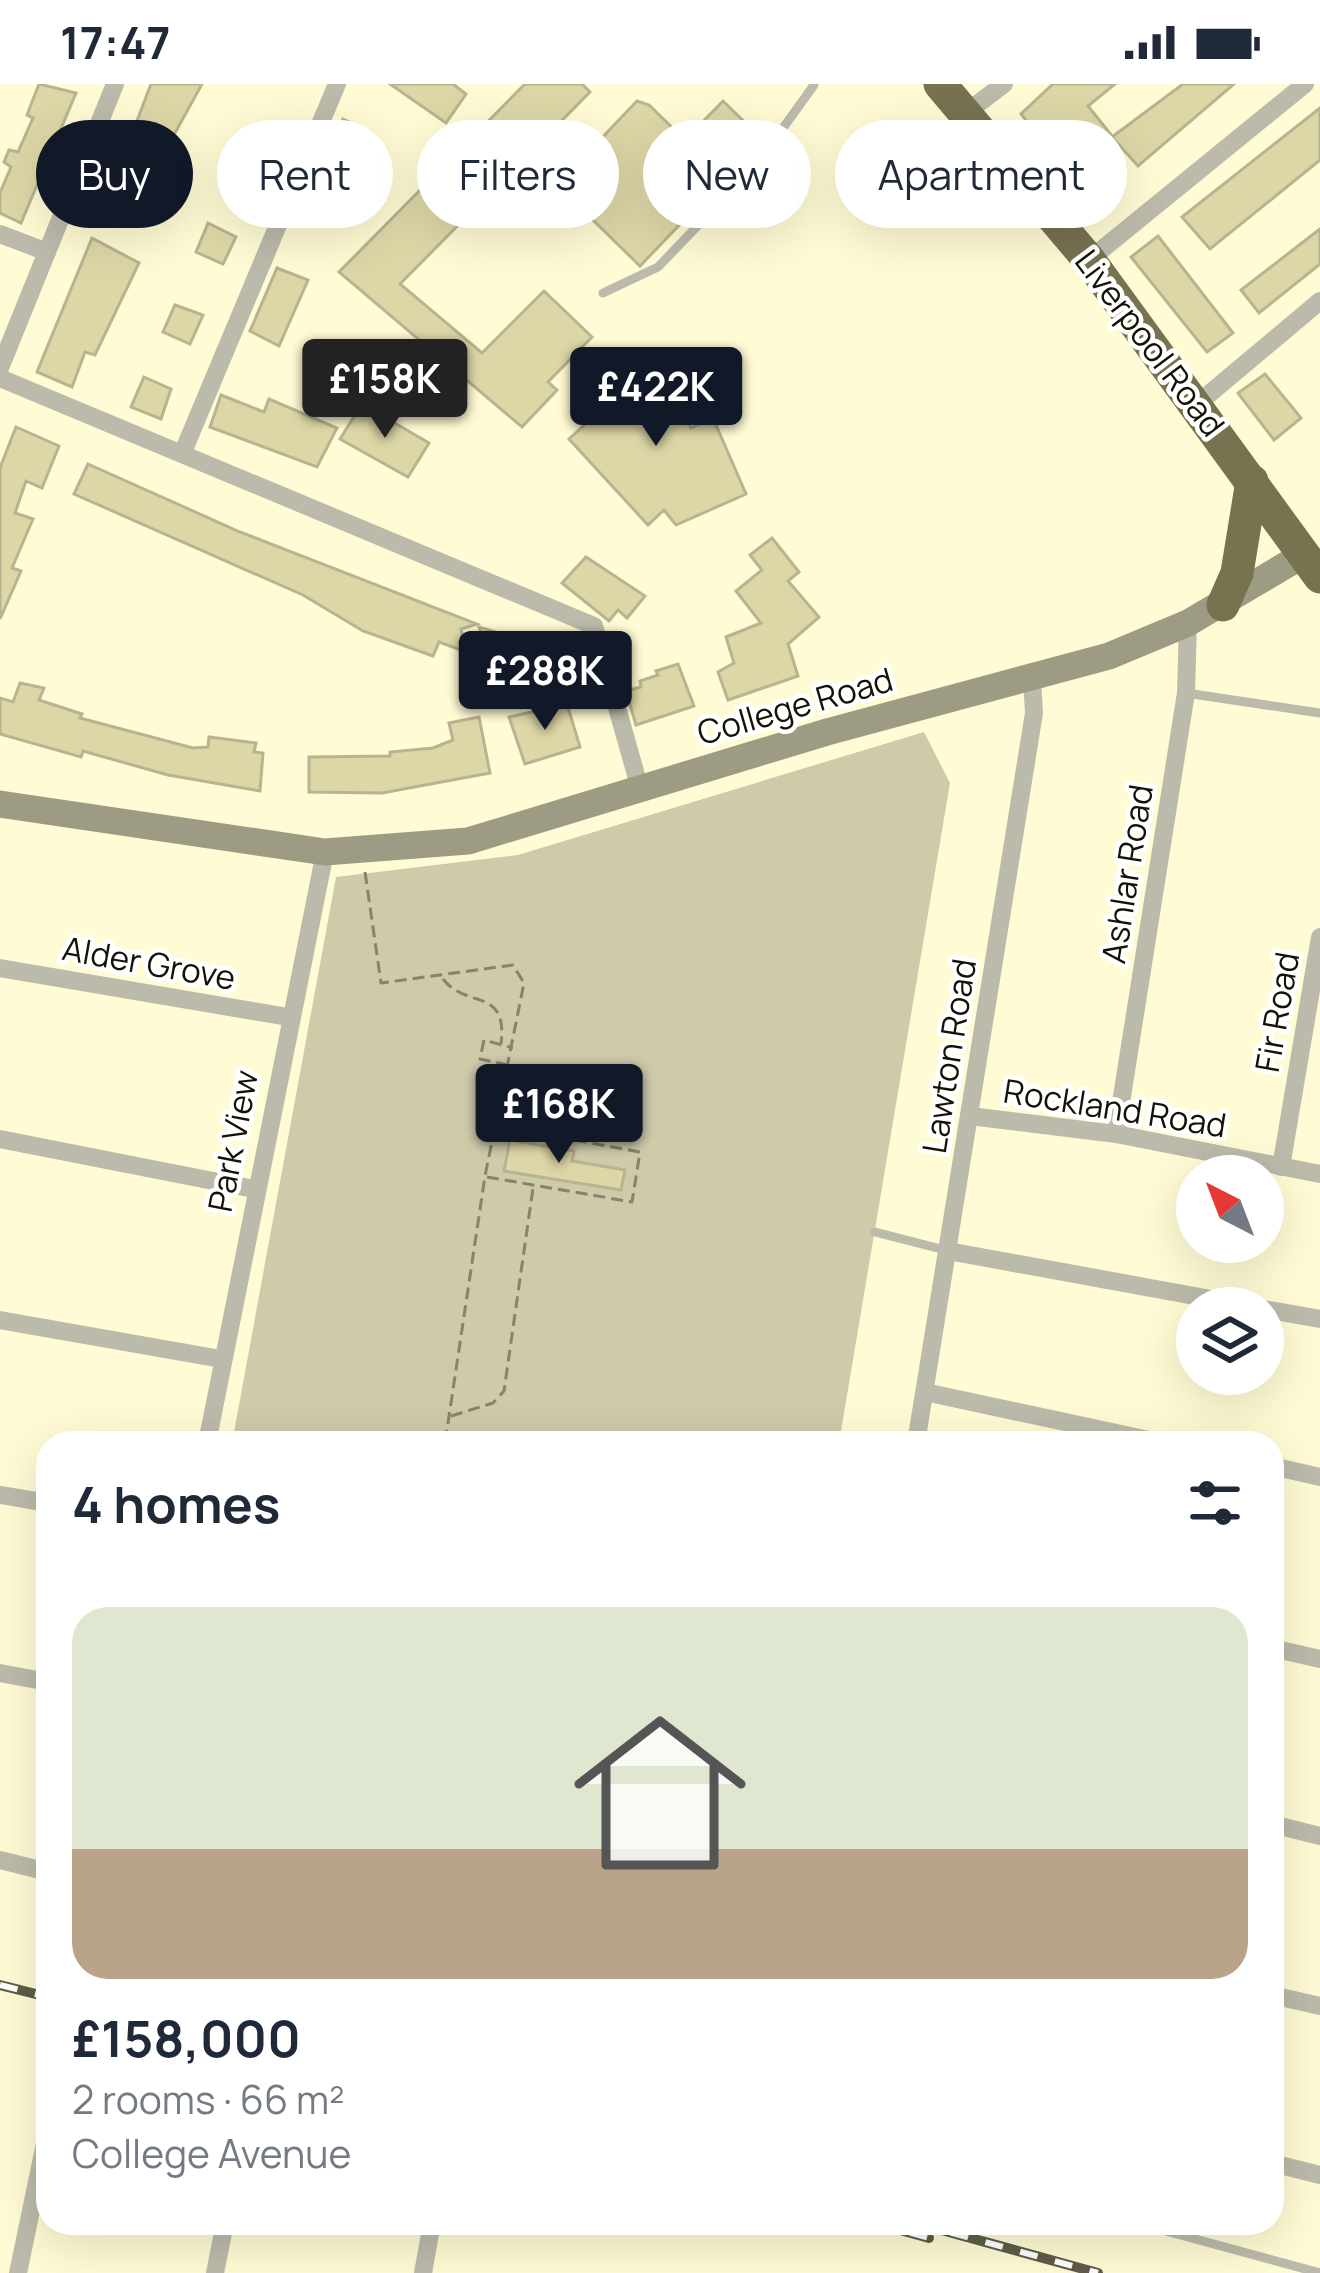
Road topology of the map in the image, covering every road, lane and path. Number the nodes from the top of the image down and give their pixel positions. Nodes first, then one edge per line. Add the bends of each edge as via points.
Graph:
1 (114, 84) edge
2 (337, 84) edge
3 (812, 84) edge
4 (940, 84) edge
5 (1004, 84) edge
6 (1305, 84) edge
7 (968, 112) junction
8 (0, 233) edge
9 (47, 252) junction
10 (1089, 260) junction
11 (603, 293) dead end
12 (1320, 301) edge
13 (0, 368) edge
14 (0, 378) edge
15 (1196, 405) junction
16 (182, 452) junction
17 (1252, 481) junction
18 (1314, 558) edge
19 (1222, 605) junction
20 (1188, 623) junction
21 (1033, 679) junction
22 (1186, 693) junction
23 (1320, 713) edge
24 (640, 788) junction
25 (0, 804) edge
26 (325, 852) junction
27 (361, 853) junction
28 (1320, 937) edge
29 (0, 968) edge
30 (442, 977) junction
31 (288, 1016) junction
32 (501, 1044) junction
33 (513, 1048) junction
34 (510, 1065) junction
35 (970, 1116) junction
36 (498, 1126) junction
37 (1116, 1134) junction
38 (0, 1139) edge
39 (1221, 1155) edge
40 (1283, 1155) edge
41 (1284, 1168) edge
42 (1320, 1174) edge
43 (485, 1176) junction
44 (533, 1186) junction
45 (254, 1189) junction
46 (874, 1232) dead end
47 (948, 1251) junction
48 (1176, 1293) edge
49 (1284, 1312) edge
50 (1320, 1319) edge
51 (0, 1320) edge
52 (221, 1359) junction
53 (925, 1392) junction
54 (449, 1417) junction
55 (209, 1431) edge
56 (447, 1431) edge
57 (918, 1431) edge
58 (1107, 1431) edge
59 (1284, 1469) edge
60 (1320, 1477) edge
61 (0, 1495) edge
62 (36, 1501) edge
63 (1284, 1650) edge
64 (1320, 1658) edge
65 (0, 1673) edge
66 (36, 1680) edge
67 (1284, 1827) edge
68 (1320, 1836) edge
69 (0, 1860) edge
70 (36, 1869) edge
71 (1284, 1998) edge
72 (1320, 2006) edge
73 (1284, 2166) edge
74 (1320, 2175) edge
75 (36, 2189) edge
76 (223, 2235) edge
77 (430, 2235) edge
78 (1180, 2235) edge
79 (19, 2273) edge
80 (215, 2273) edge
81 (423, 2273) edge
82 (1320, 2273) edge

1 - 9 street
2 - 16 street
3 - 11 lane via 757,164 658,267
4 - 7 highway, Liverpool Road
5 - 7 street
6 - 10 street
7 - 10 highway, Liverpool Road
8 - 9 street
9 - 13 street
10 - 15 highway, Liverpool Road
12 - 15 street
14 - 16 street
15 - 17 highway, Liverpool Road
16 - 24 street via 593,626
17 - 18 highway, Liverpool Road
17 - 19 highway via 1237,574
18 - 19 street, College Road
19 - 20 street, College Road
20 - 21 street, College Road
20 - 22 street, Ashlar Road
21 - 24 street, College Road
21 - 35 street, Lawton Road
22 - 23 lane
22 - 37 street, Ashlar Road
24 - 27 street, College Road via 468,841
25 - 26 street, College Road
26 - 27 street, College Road
26 - 31 street, Park View
27 - 30 path via 381,983
28 - 40 street, Fir Road
29 - 31 street, Alder Grove
30 - 32 path via 500,1014
30 - 33 path via 513,965 524,983
31 - 45 street, Park View
32 - 33 path
32 - 34 path via 484,1040 480,1059
33 - 34 path
34 - 36 path
35 - 37 street, Rockland Road
35 - 47 street, Lawton Road
36 - 43 path
36 - 44 path via 640,1152 632,1202
37 - 39 street, Rockland Road
38 - 45 street
41 - 42 street, Rockland Road
43 - 44 path
43 - 54 path
44 - 54 path via 504,1391 493,1403
45 - 52 street, Park View
46 - 47 lane
47 - 48 street
47 - 53 street, Lawton Road
49 - 50 street
51 - 52 street
52 - 55 street, Park View
53 - 57 street, Lawton Road
53 - 58 street
54 - 56 path
59 - 60 street
61 - 62 street
63 - 64 street
65 - 66 street
67 - 68 street
69 - 70 street
71 - 72 street
73 - 74 street
75 - 79 street
76 - 80 street
77 - 81 street
78 - 82 lane

